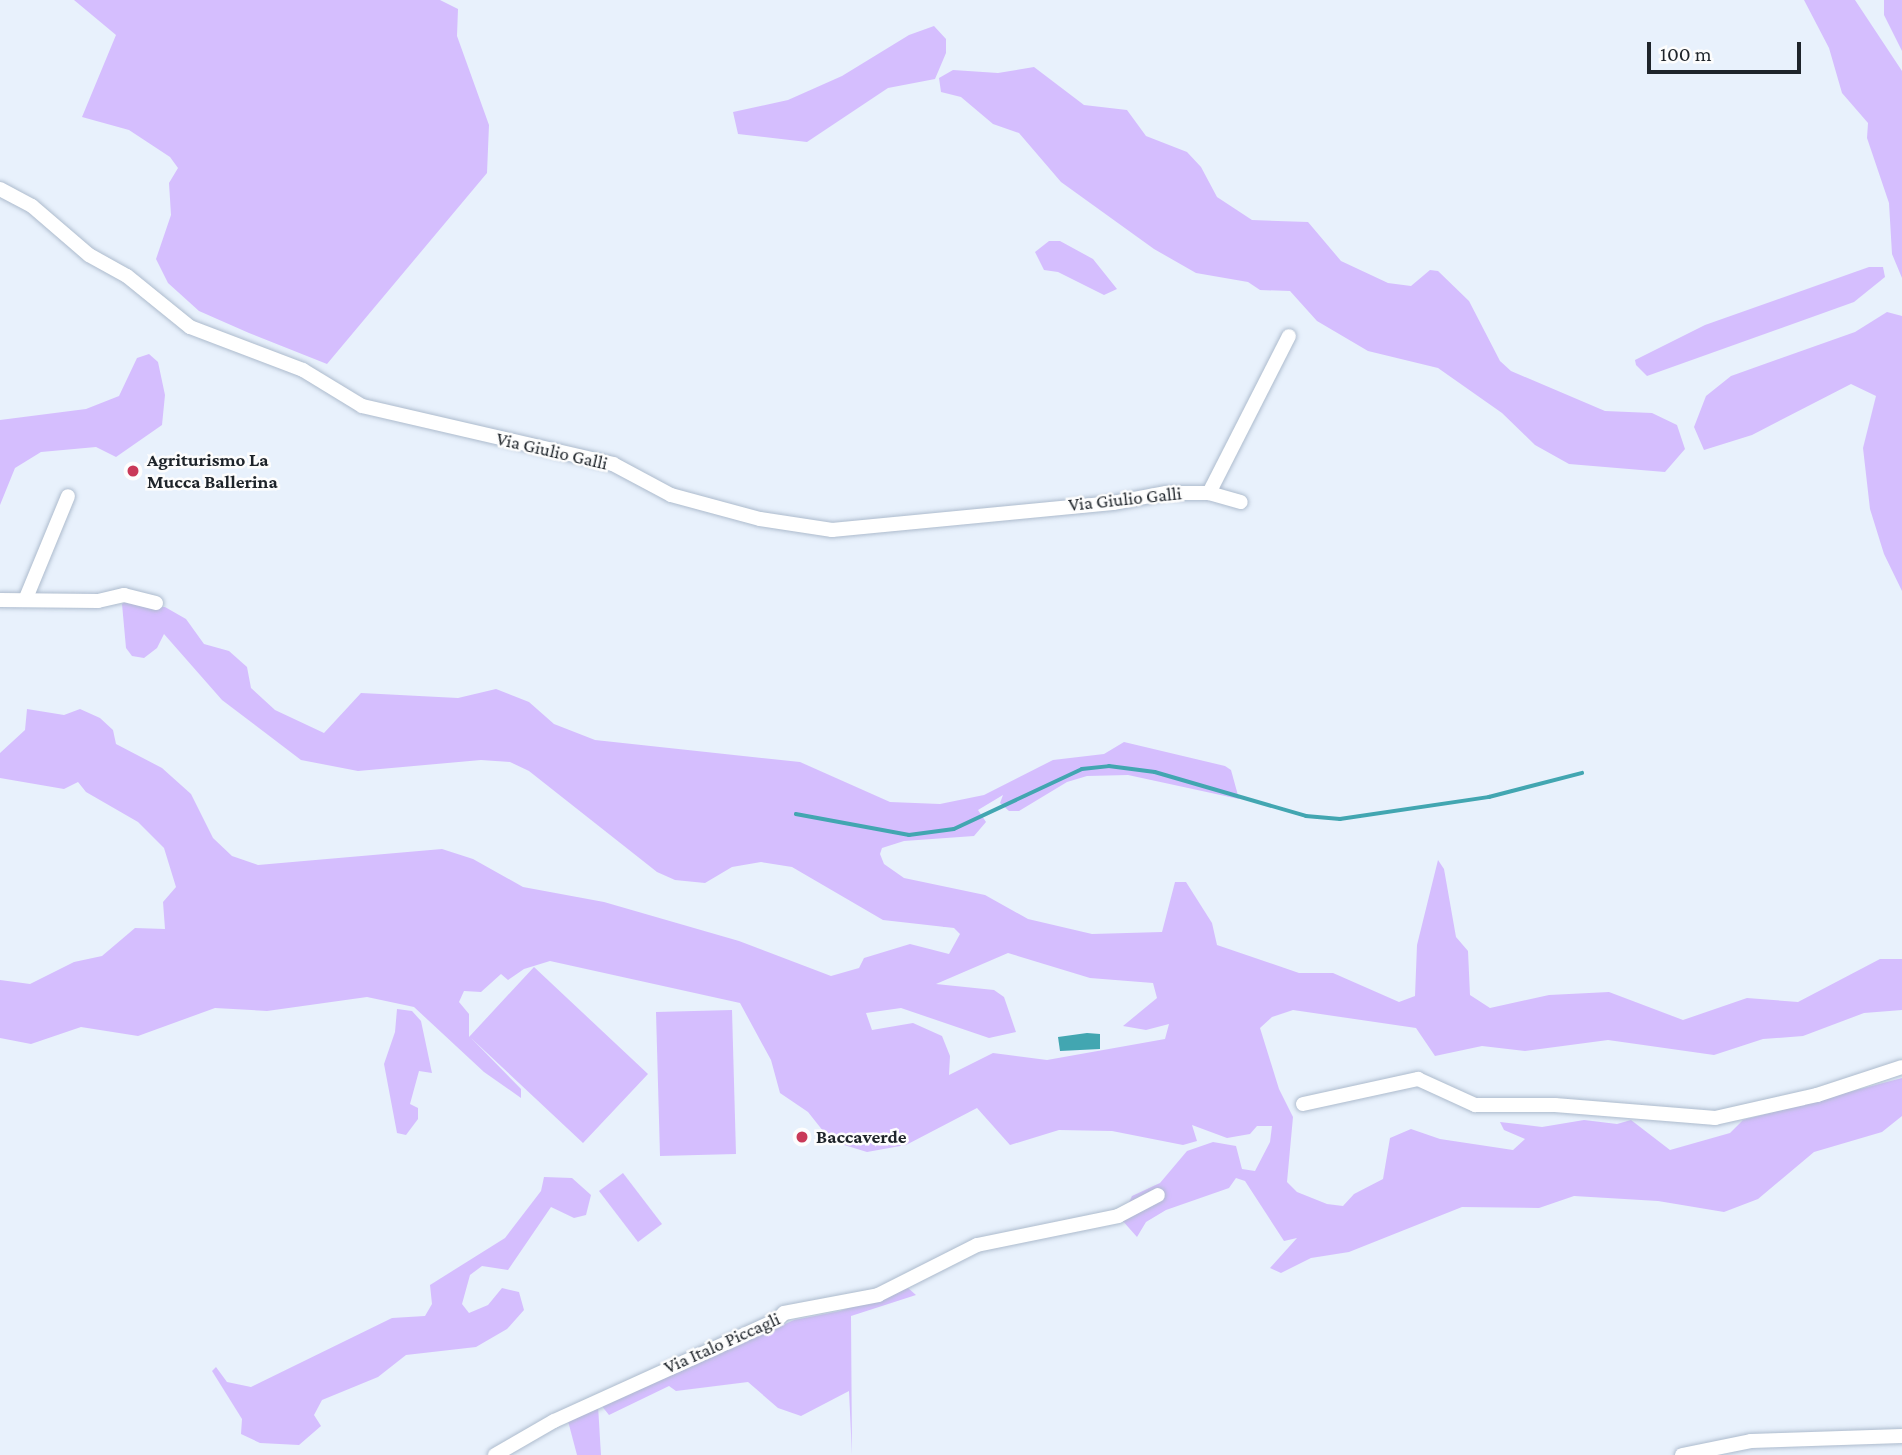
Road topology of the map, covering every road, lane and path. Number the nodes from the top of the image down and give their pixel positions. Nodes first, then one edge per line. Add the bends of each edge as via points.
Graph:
1 (0, 189) edge
2 (1289, 335) dead end
3 (1209, 494) junction
4 (68, 496) dead end
5 (1241, 502) dead end
6 (26, 598) junction
7 (0, 600) edge
8 (156, 603) dead end
9 (1902, 1067) edge
10 (1303, 1104) dead end
11 (1158, 1195) dead end
12 (1902, 1436) edge
13 (495, 1455) edge
14 (1682, 1455) edge

1 - 3 street, Via Giulio Galli via 32,206 89,255 127,276 190,327 303,370 362,406 612,464 671,495 760,519 832,530 1113,503 1166,493
2 - 3 street
3 - 5 street, Via Giulio Galli
4 - 6 street
6 - 7 street
6 - 8 street via 98,600 124,595
9 - 10 street via 1804,1098 1715,1118 1555,1105 1475,1105 1414,1079
11 - 13 street, Via Italo Piccagli via 1118,1216 977,1245 854,1303 784,1313 554,1421
12 - 14 street via 1751,1441

